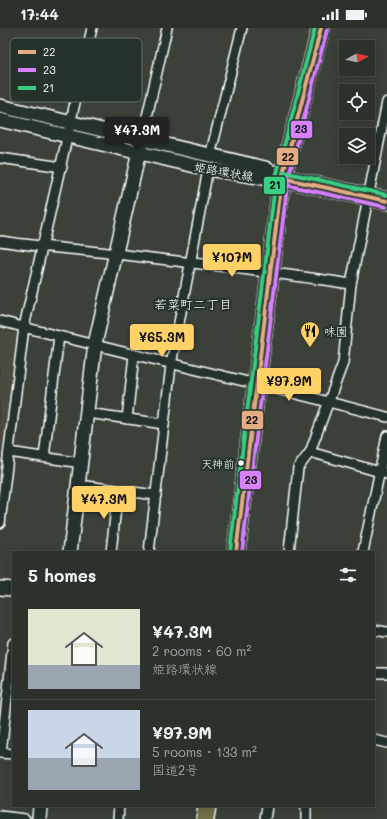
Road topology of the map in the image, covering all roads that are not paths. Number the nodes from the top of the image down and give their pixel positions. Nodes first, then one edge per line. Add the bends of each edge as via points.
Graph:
1 (92, 28) edge
2 (166, 28) edge
3 (242, 28) edge
4 (321, 28) edge
5 (90, 38) edge
6 (76, 102) edge
7 (387, 102) edge
8 (0, 106) edge
9 (0, 120) edge
10 (70, 130) junction
11 (140, 145) junction
12 (0, 158) edge
13 (209, 162) junction
14 (62, 167) junction
15 (282, 178) junction
16 (369, 197) junction
17 (387, 201) edge
18 (0, 241) edge
19 (43, 247) junction
20 (115, 254) junction
21 (190, 263) junction
22 (270, 272) junction
23 (351, 284) junction
24 (0, 321) edge
25 (24, 327) junction
26 (59, 336) junction
27 (95, 344) junction
28 (134, 355) junction
29 (171, 365) junction
30 (257, 383) junction
31 (328, 401) junction
32 (87, 413) junction
33 (387, 417) edge
34 (128, 419) junction
35 (164, 424) junction
36 (387, 436) edge
37 (9, 452) junction
38 (310, 452) junction
39 (44, 457) junction
40 (81, 463) junction
41 (383, 473) edge
42 (78, 485) junction
43 (118, 490) junction
44 (156, 495) junction
45 (0, 523) edge
46 (70, 551) edge
47 (111, 551) edge
48 (149, 551) edge
49 (236, 551) edge
50 (289, 551) edge
51 (363, 551) edge
52 (0, 588) edge
53 (12, 589) edge
54 (375, 630) edge
55 (387, 632) edge
56 (12, 651) edge
57 (387, 673) edge
58 (375, 674) edge
59 (375, 740) edge
60 (387, 743) edge
61 (0, 753) edge
62 (12, 754) edge
63 (40, 807) edge
64 (119, 807) edge
65 (207, 807) edge
66 (267, 807) edge
67 (306, 807) edge
68 (0, 816) edge
69 (25, 819) edge
70 (39, 819) edge
71 (118, 819) edge
72 (205, 819) edge
73 (265, 819) edge
74 (306, 819) edge

1 - 5 street
2 - 11 street
3 - 13 street
4 - 15 highway
6 - 10 street
7 - 16 street
8 - 10 street, 姫路環状線
9 - 10 street, 姫路環状線
10 - 11 street, 姫路環状線
10 - 14 street
11 - 13 street, 姫路環状線
11 - 20 street
12 - 14 street
13 - 15 street, 姫路環状線 via 265,168
13 - 21 street
14 - 19 street
15 - 16 highway
15 - 22 highway
16 - 17 highway
16 - 23 street
18 - 19 street
19 - 20 street
19 - 25 street
20 - 21 street
20 - 27 street
21 - 22 street
21 - 29 street
22 - 23 street
22 - 30 highway
23 - 31 street via 343,363
24 - 25 street
25 - 26 street
25 - 37 street
26 - 27 street
26 - 39 street
27 - 28 street
27 - 32 street
28 - 29 street
28 - 34 street
29 - 30 street
29 - 35 street
30 - 31 street
30 - 49 highway
31 - 33 street
31 - 38 street
32 - 34 street
32 - 40 street
34 - 35 street
35 - 44 street
36 - 41 street
37 - 39 street
37 - 45 street
38 - 41 street
38 - 50 street via 298,468
39 - 40 street
40 - 42 street
41 - 51 street
42 - 43 street
42 - 46 street
43 - 44 street
43 - 47 street
44 - 48 street
52 - 53 street
54 - 55 street
56 - 61 street
57 - 58 street
59 - 60 street
61 - 62 street
63 - 70 street
64 - 71 street
65 - 72 highway
66 - 73 street
67 - 74 street
68 - 69 street

